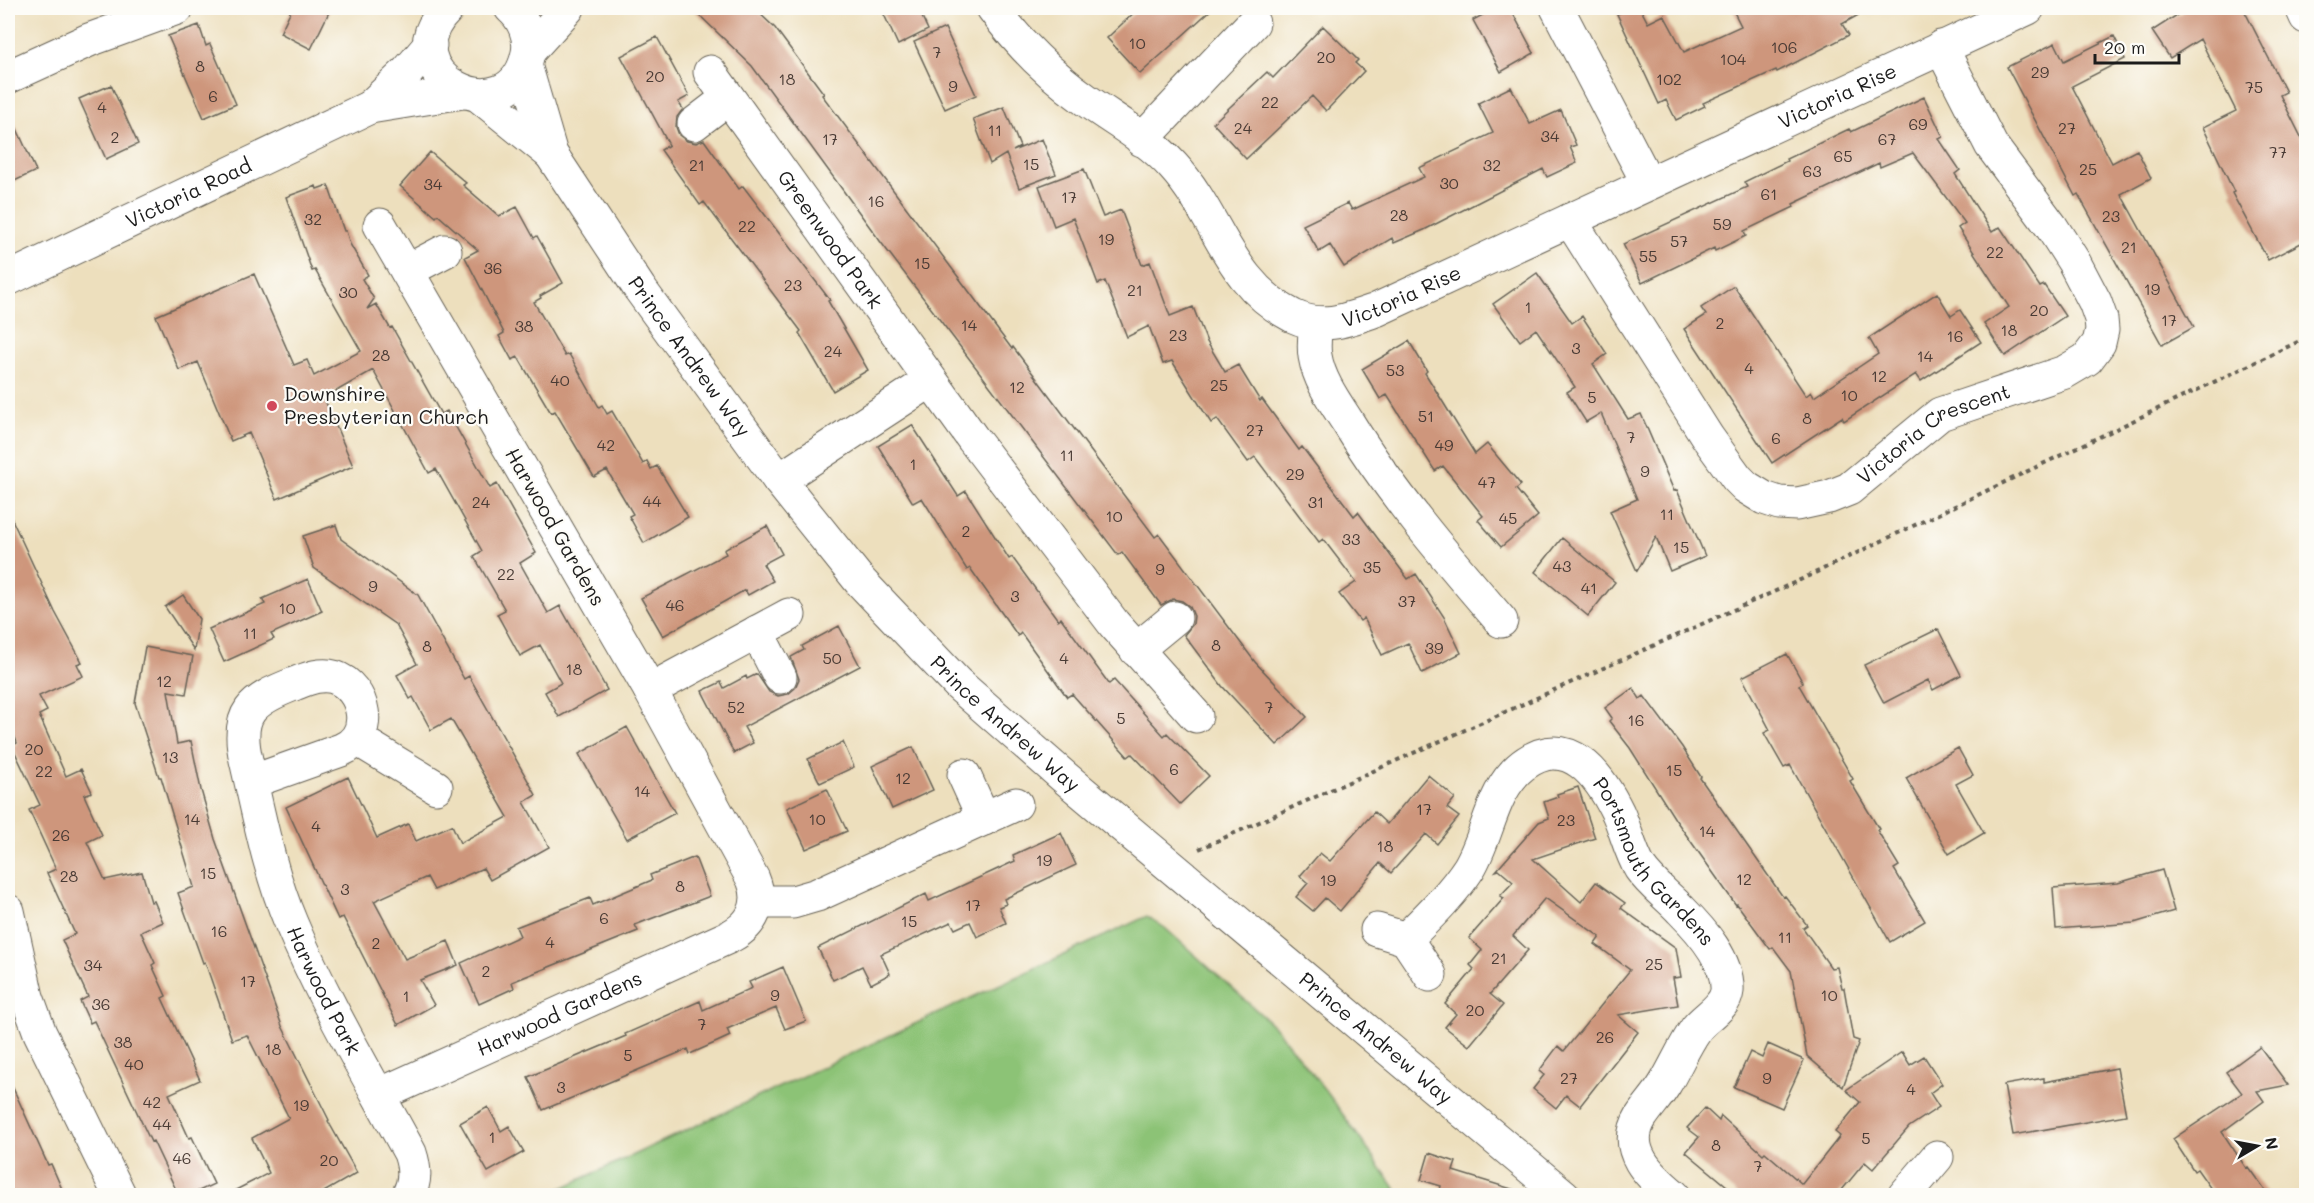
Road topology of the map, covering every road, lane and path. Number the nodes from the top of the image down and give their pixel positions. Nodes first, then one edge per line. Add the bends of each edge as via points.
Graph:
1 (177, 8) edge
2 (511, 8) edge
3 (568, 8) edge
4 (993, 8) edge
5 (1557, 8) edge
6 (2028, 8) edge
7 (2302, 8) edge
8 (2307, 17) edge
9 (435, 22) edge
10 (1253, 23) dead end
11 (1941, 47) junction
12 (527, 58) junction
13 (8, 76) edge
14 (471, 93) junction
15 (370, 107) junction
16 (694, 124) dead end
17 (1142, 140) junction
18 (551, 154) junction
19 (1648, 183) junction
20 (1570, 220) junction
21 (380, 225) dead end
22 (445, 251) dead end
23 (407, 271) junction
24 (8, 279) edge
25 (1316, 324) junction
26 (2307, 338) edge
27 (930, 381) junction
28 (779, 480) junction
29 (789, 615) dead end
30 (1175, 618) dead end
31 (1501, 621) dead end
32 (757, 632) junction
33 (1136, 650) junction
34 (780, 677) dead end
35 (650, 690) junction
36 (1197, 716) dead end
37 (357, 740) junction
38 (964, 775) dead end
39 (251, 782) junction
40 (436, 787) dead end
41 (1017, 804) dead end
42 (984, 819) junction
43 (1168, 863) junction
44 (757, 902) junction
45 (8, 912) edge
46 (1430, 975) dead end
47 (379, 1095) junction
48 (1936, 1157) dead end
49 (416, 1193) edge
50 (120, 1196) edge
51 (1564, 1196) edge
52 (1674, 1196) edge
53 (1904, 1196) edge

1 - 13 street via 89,40
2 - 12 street, Prince Andrew Way via 528,36
3 - 12 street, Victoria Road
4 - 17 street, Victoria Rise via 1028,50 1067,85
5 - 19 street
6 - 11 street, Victoria Rise
7 - 8 street
9 - 14 street, Prince Andrew Way via 432,60 439,74 450,85
9 - 15 street, Victoria Road via 408,71
10 - 17 street
11 - 19 street, Victoria Rise
11 - 20 street, Victoria Crescent via 1995,151 2051,226 2084,279 2101,319 2101,337 2086,359 2065,372 1940,414 1849,489 1829,498 1797,504 1779,503 1746,487 1708,438
12 - 14 street, Victoria Road via 518,77 507,87 493,93
12 - 18 street, Prince Andrew Way
14 - 15 street, Victoria Road
14 - 18 street, Prince Andrew Way
15 - 24 street, Victoria Road
16 - 27 street, Greenwood Park via 719,86
17 - 25 street, Victoria Rise via 1173,164 1191,186 1246,279 1280,308
18 - 28 street, Prince Andrew Way via 640,290
19 - 20 street, Victoria Rise
20 - 25 street, Victoria Rise via 1376,310 1344,321
21 - 23 street, Harwood Gardens
22 - 23 street
23 - 35 street, Harwood Gardens
25 - 31 street, Victoria Rise via 1315,356 1320,373 1359,442 1436,545
26 - 43 path via 1798,581
27 - 28 street
27 - 33 street, Greenwood Park
28 - 43 street, Prince Andrew Way via 860,581 958,684
29 - 32 street
30 - 33 street
32 - 34 street
32 - 35 street
33 - 36 street, Greenwood Park
35 - 44 street, Harwood Gardens via 753,879
37 - 39 street via 341,750
37 - 39 street, Harwood Park via 364,725 362,712 343,682 320,676 274,692 252,707 242,728
37 - 40 street
38 - 42 street
39 - 47 street, Harwood Park via 272,869 290,921
41 - 42 street
42 - 44 street via 805,899
43 - 51 street, Prince Andrew Way
44 - 47 street, Harwood Gardens via 749,922 731,936
45 - 50 street via 40,1033
46 - 52 street, Portsmouth Gardens via 1392,935 1450,892 1468,869 1495,804 1516,772 1534,758 1555,752 1579,760 1610,797 1640,867 1694,923 1717,956 1726,978 1727,992 1722,1004 1697,1028 1635,1133 1642,1167
47 - 49 street, Harwood Park via 410,1153
48 - 53 street

